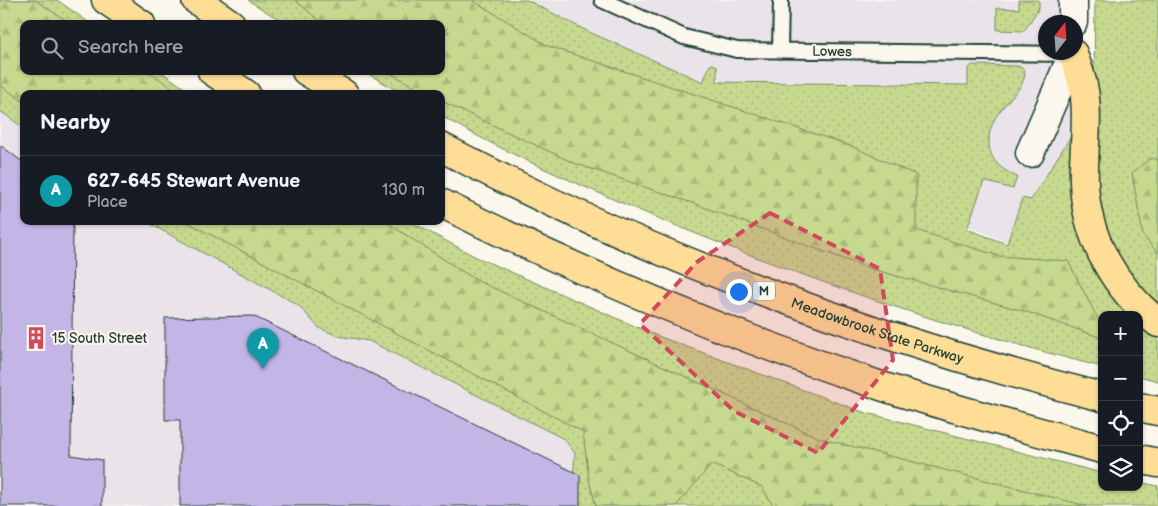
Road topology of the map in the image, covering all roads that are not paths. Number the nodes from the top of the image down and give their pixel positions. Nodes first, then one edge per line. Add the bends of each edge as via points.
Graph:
1 (106, 0) edge
2 (196, 0) edge
3 (602, 0) edge
4 (781, 0) edge
5 (1073, 0) edge
6 (1073, 15) edge
7 (135, 20) edge
8 (225, 20) edge
9 (780, 51) junction
10 (1038, 53) edge
11 (1070, 60) edge
12 (1075, 60) edge
13 (218, 75) edge
14 (313, 75) edge
15 (240, 90) edge
16 (337, 90) edge
17 (445, 149) edge
18 (1030, 153) dead end
19 (445, 205) edge
20 (1158, 323) edge
21 (1098, 396) edge
22 (1143, 407) edge
23 (1158, 411) edge
24 (1098, 448) edge
25 (1143, 460) edge
26 (1158, 463) edge

1 - 7 highway
2 - 8 highway
3 - 9 lane, Lowes via 700,43 737,50
4 - 9 lane
5 - 6 street
9 - 10 lane, Lowes
11 - 18 street
12 - 20 highway via 1085,98 1084,194 1094,236 1125,292
13 - 15 highway
14 - 16 highway
17 - 21 highway, Meadowbrook State Parkway / M via 610,228 775,295 942,352
19 - 24 highway via 562,262 722,329 886,387
22 - 23 highway
25 - 26 highway

